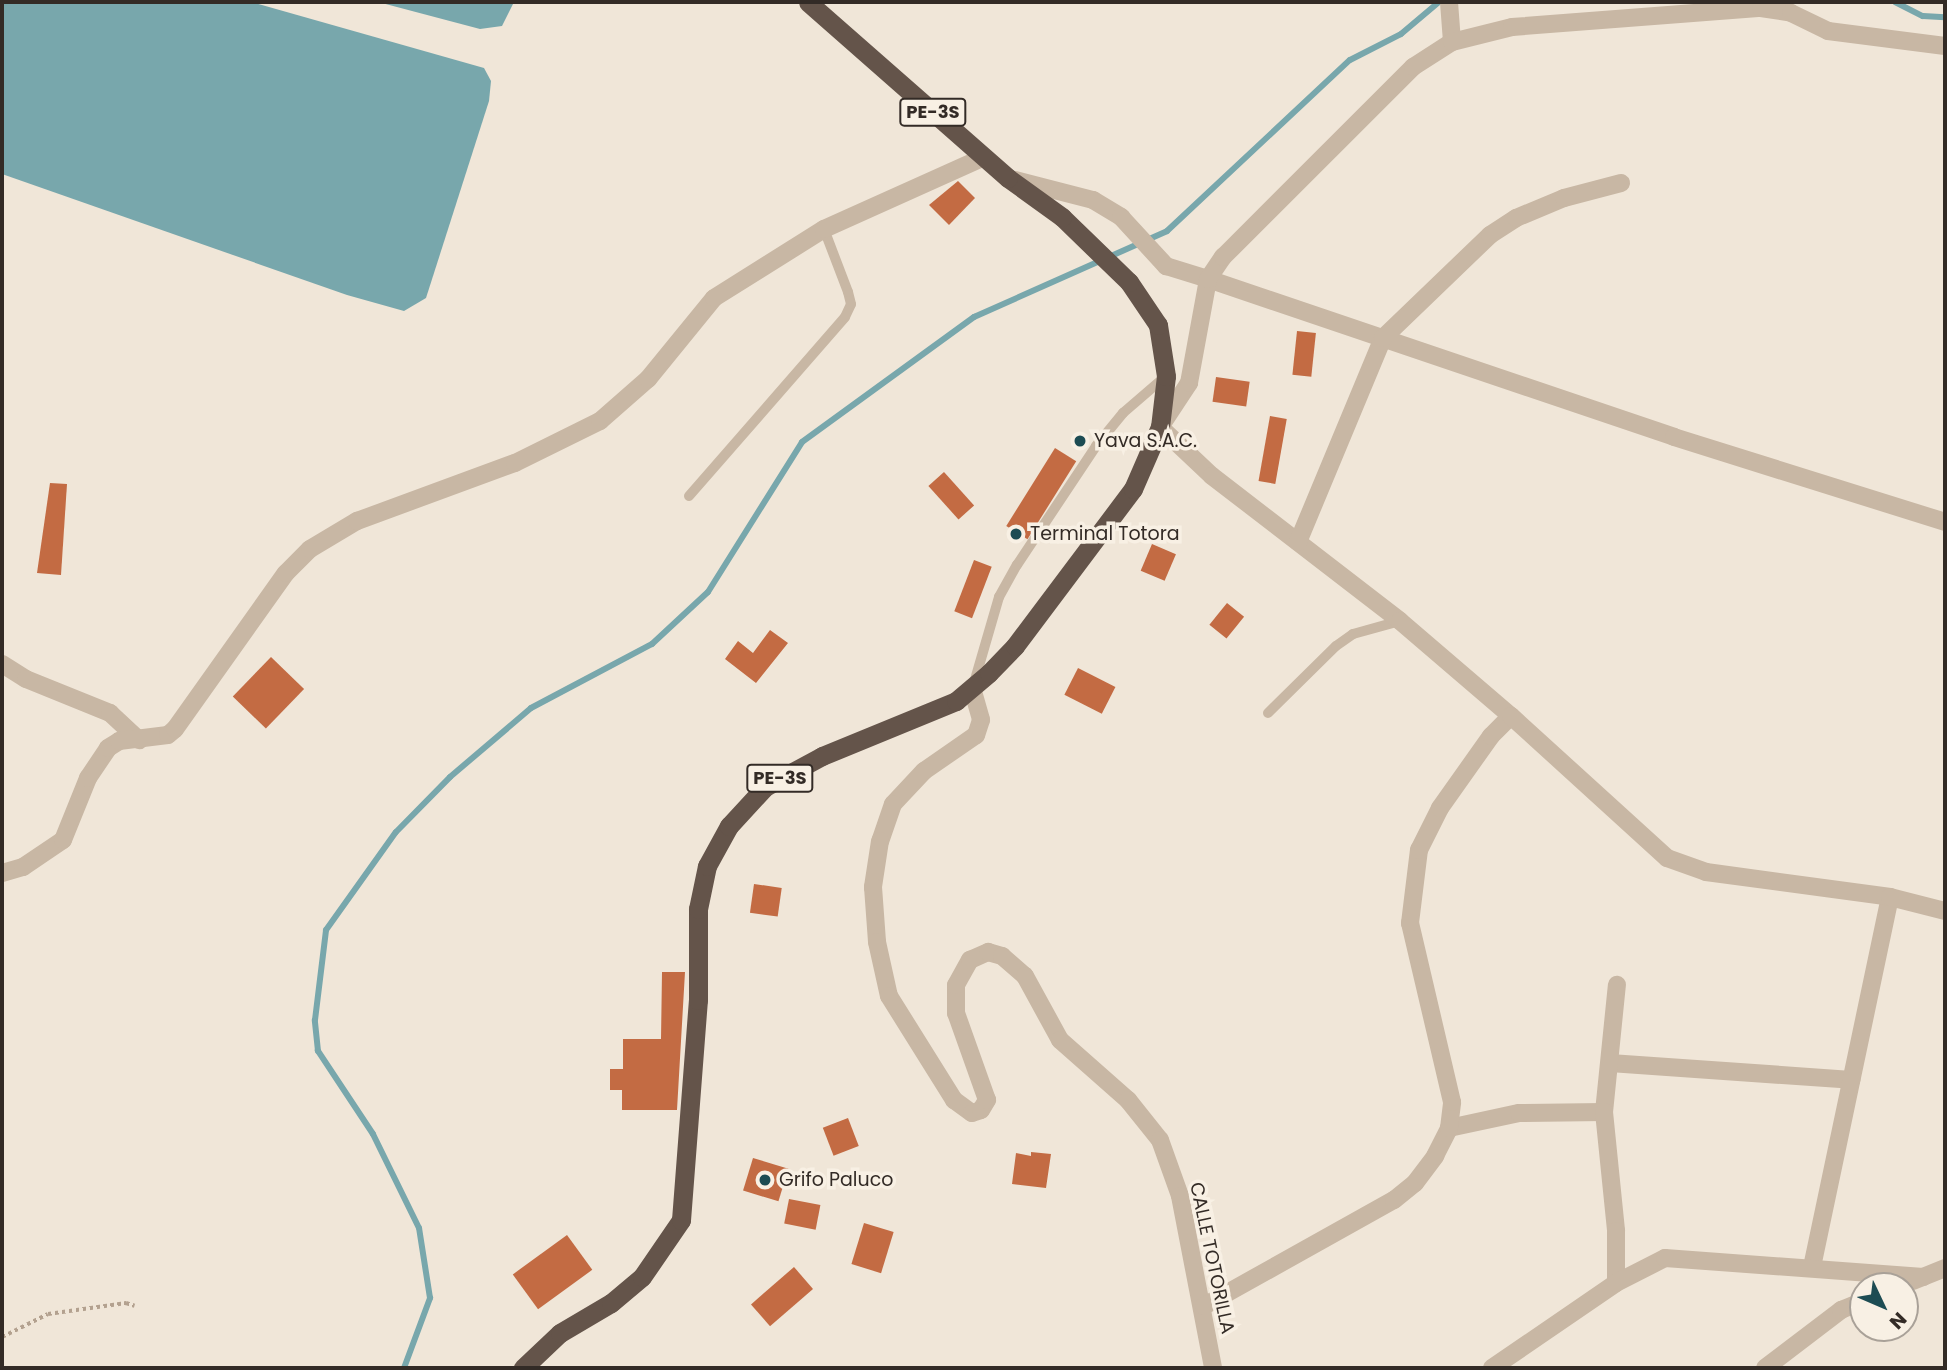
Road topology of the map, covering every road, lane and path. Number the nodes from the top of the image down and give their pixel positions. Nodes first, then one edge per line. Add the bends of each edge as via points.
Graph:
1 (808, 2) edge
2 (1449, 2) edge
3 (1452, 42) junction
4 (1945, 46) edge
5 (984, 157) junction
6 (1008, 178) junction
7 (1621, 183) dead end
8 (824, 229) junction
9 (1208, 279) junction
10 (1383, 338) junction
11 (1166, 376) junction
12 (1160, 426) junction
13 (689, 496) dead end
14 (1945, 522) edge
15 (1298, 542) junction
16 (1400, 621) junction
17 (2, 664) edge
18 (972, 688) junction
19 (1268, 713) dead end
20 (1511, 716) junction
21 (139, 740) junction
22 (2, 873) edge
23 (1891, 897) junction
24 (1945, 911) edge
25 (1617, 985) dead end
26 (1610, 1063) junction
27 (1851, 1080) junction
28 (1604, 1112) junction
29 (1449, 1128) junction
30 (1812, 1267) junction
31 (1945, 1268) edge
32 (1923, 1277) junction
33 (1919, 1279) edge
34 (1616, 1283) junction
35 (135, 1306) dead end
36 (1203, 1306) junction
37 (1849, 1307) edge
38 (2, 1337) edge
39 (523, 1368) edge
40 (1213, 1368) edge
41 (1492, 1368) edge
42 (1765, 1368) edge

1 - 5 highway, PE-3S
2 - 3 street
3 - 4 street via 1511,27 1761,8 1791,13 1828,31
3 - 9 street via 1413,66 1223,257
5 - 6 highway, PE-3S
5 - 8 street
6 - 9 street via 1093,200 1121,216 1166,266
6 - 11 highway, PE-3S via 1062,218 1129,282 1158,325
7 - 10 street via 1564,198 1490,234
8 - 13 lane via 851,304 845,317
8 - 21 street via 714,298 648,379 600,421 503,468 357,521 310,549 286,573 180,724 168,735
9 - 10 street
9 - 12 street via 1189,383
10 - 14 street
10 - 15 street
11 - 12 highway, PE-3S
11 - 18 lane via 1123,413 1096,446 1017,565 999,597
12 - 15 street via 1212,477
12 - 18 highway, PE-3S via 1133,489 1015,646
15 - 16 street
16 - 19 lane via 1344,640
16 - 20 street
17 - 21 street via 26,679 110,713
18 - 36 street, CALLE TOTORILLA via 981,720 976,735 924,771 893,804 880,841 873,887 877,942 889,996 954,1100 972,1112 981,1111 987,1100 956,1013 957,985 970,961 988,952 1002,956 1025,976 1060,1040 1128,1100 1160,1140 1180,1196
18 - 39 highway, PE-3S via 956,701 822,755 765,787 729,825 707,866 698,909 698,1000 681,1220 642,1277 611,1303 560,1333
20 - 23 street via 1667,858 1706,872
20 - 29 street via 1491,736 1440,808 1419,850 1410,923 1452,1102
21 - 22 street via 119,741 101,756 63,840 23,867
23 - 24 street
23 - 27 street
25 - 26 street
26 - 27 street
26 - 28 street
27 - 30 street
28 - 29 street via 1519,1113
28 - 34 street via 1616,1231
29 - 36 street via 1415,1183 1394,1200
30 - 32 street
30 - 34 street via 1665,1258
31 - 32 street
32 - 33 street
34 - 41 street
35 - 38 path via 126,1303 48,1314
36 - 40 street, CALLE TOTORILLA
37 - 42 street

